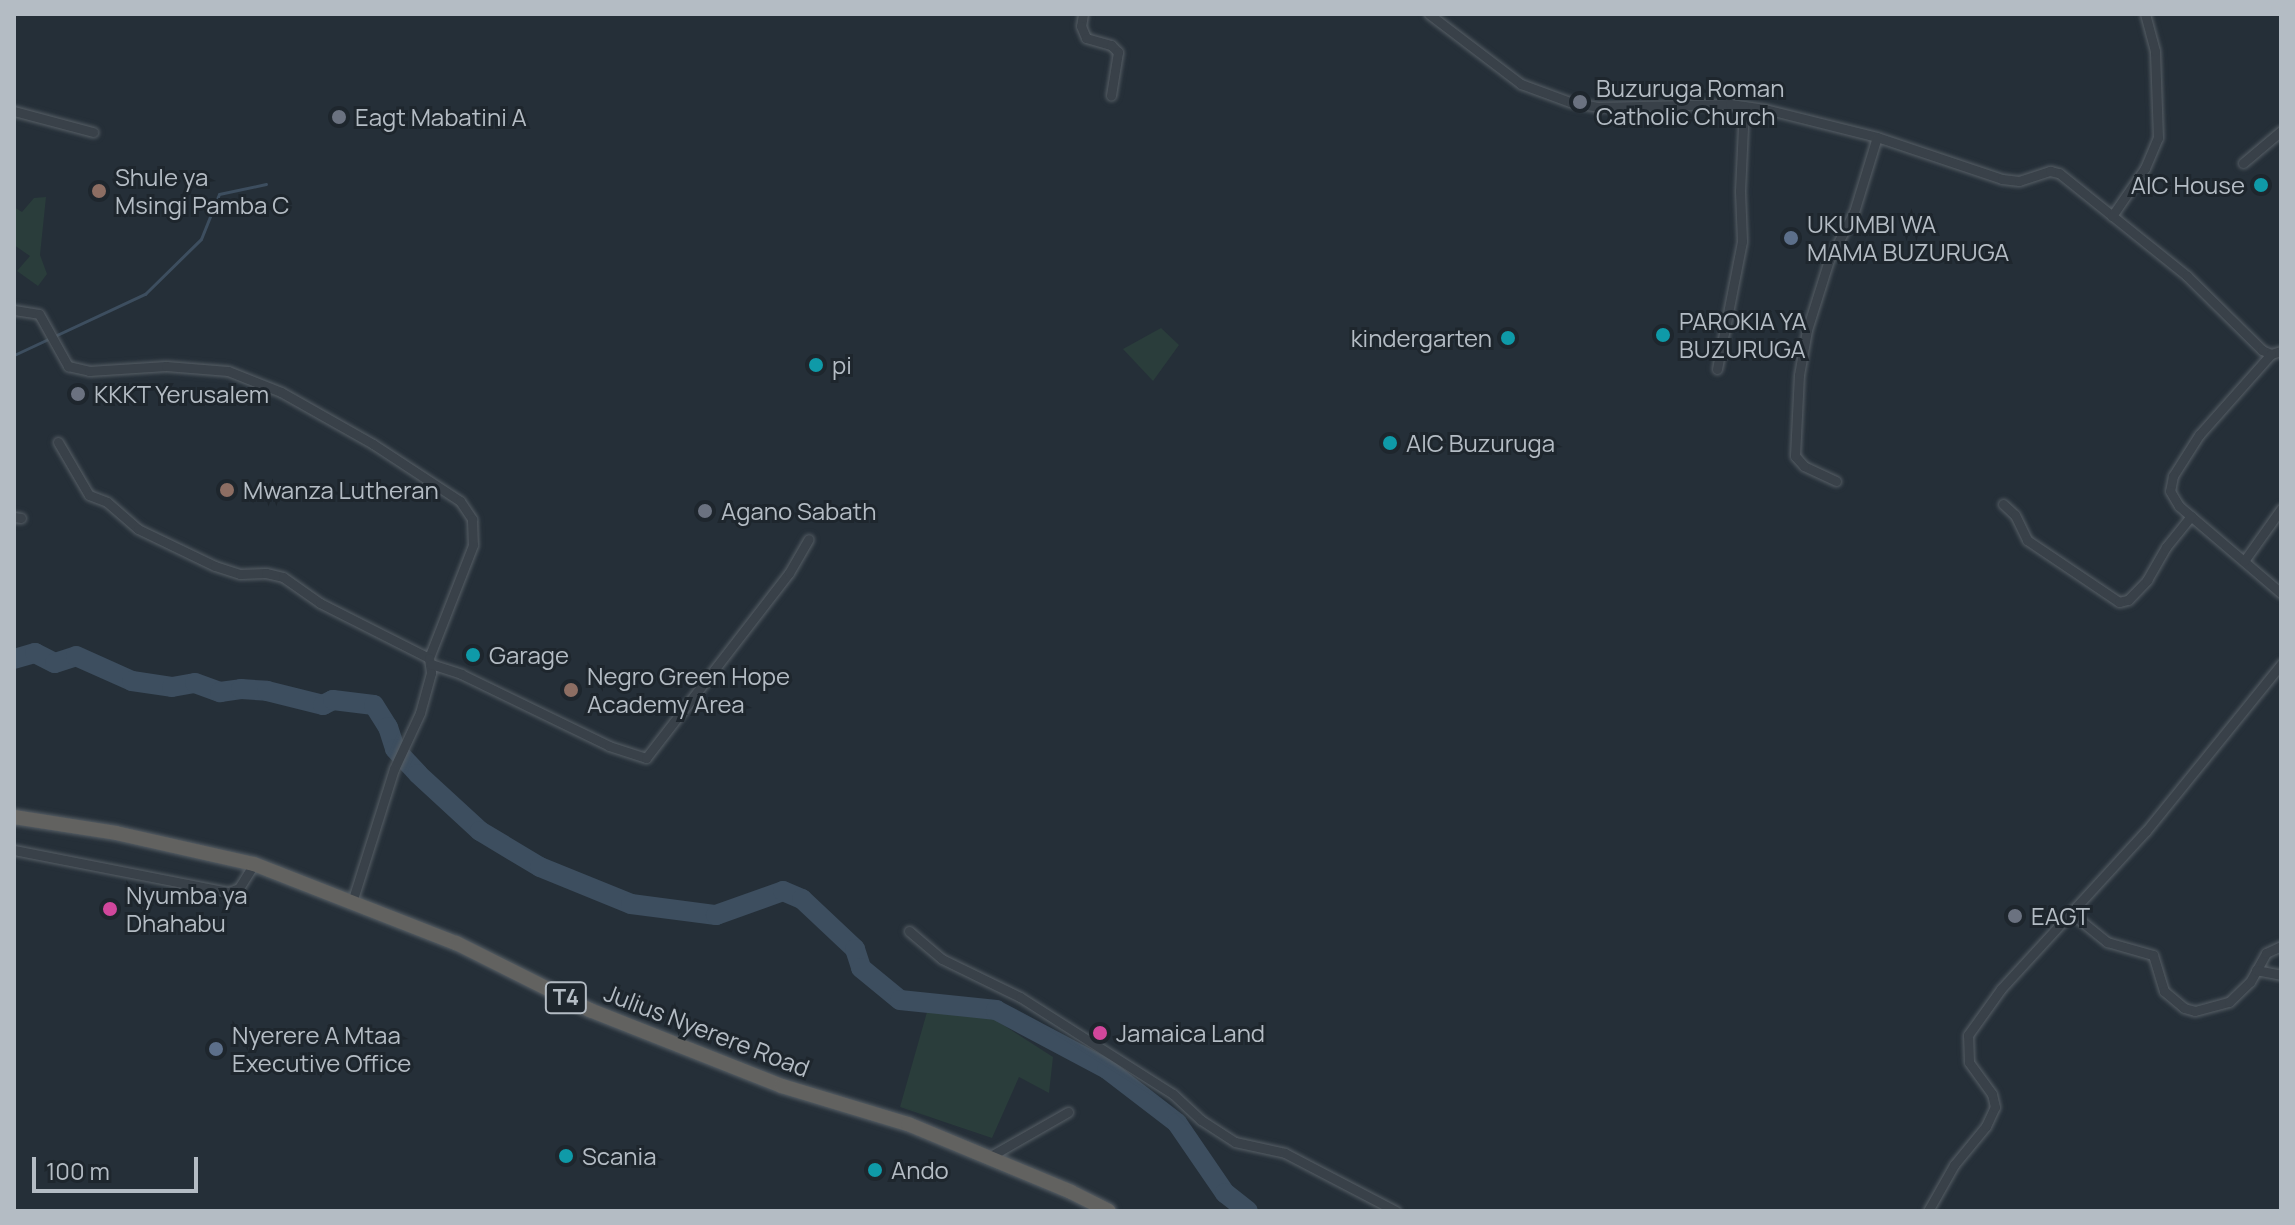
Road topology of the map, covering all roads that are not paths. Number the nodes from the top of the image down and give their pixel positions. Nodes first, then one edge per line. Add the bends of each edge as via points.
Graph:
1 (1083, 14) edge
2 (1429, 14) edge
3 (2145, 14) edge
4 (1111, 95) dead end
5 (1744, 106) junction
6 (14, 111) edge
7 (2281, 131) edge
8 (93, 132) dead end
9 (1877, 137) junction
10 (2243, 163) dead end
11 (2112, 216) junction
12 (14, 310) edge
13 (2276, 352) edge
14 (1717, 369) dead end
15 (58, 442) dead end
16 (1836, 481) dead end
17 (2003, 504) dead end
18 (2281, 509) edge
19 (2191, 516) junction
20 (809, 539) dead end
21 (2244, 561) junction
22 (2281, 593) edge
23 (430, 661) junction
24 (2281, 664) edge
25 (14, 817) edge
26 (14, 850) edge
27 (254, 864) junction
28 (352, 902) junction
29 (2070, 912) junction
30 (909, 931) dead end
31 (2281, 946) edge
32 (2256, 970) junction
33 (2281, 975) edge
34 (1068, 1112) dead end
35 (989, 1157) junction
36 (1109, 1211) edge
37 (1396, 1211) edge
38 (1928, 1211) edge

1 - 4 street via 1086,38 1118,52
2 - 5 street via 1521,84 1552,97 1598,107
3 - 11 street via 2155,51 2158,138 2145,168
5 - 9 street
5 - 14 street via 1742,241
6 - 8 street
7 - 10 street
9 - 11 street via 2002,179 2059,173
9 - 16 street via 1854,212 1829,260 1799,375 1795,456
11 - 13 street via 2187,276 2262,350
12 - 23 street via 39,314 68,366 89,371 166,366 228,371 281,392 460,501 472,519 473,545
13 - 19 street via 2212,418 2173,476 2173,499
15 - 23 street via 89,495 107,502 138,529 230,571 283,577 320,603
17 - 19 street via 2027,540 2119,602 2147,580
18 - 21 street
19 - 21 street
20 - 23 street via 789,573 646,758 609,746
21 - 22 street
23 - 28 street
24 - 29 street via 2146,831
25 - 27 highway, Julius Nyerere Road / T4
26 - 27 street via 229,892 239,888
27 - 28 highway, Julius Nyerere Road / T4
28 - 35 highway, Julius Nyerere Road / T4 via 456,943 590,1010 782,1086 908,1124
29 - 32 street via 2107,942 2153,955 2164,991 2184,1008 2212,1009 2229,1002
29 - 38 street via 1968,1035 1969,1062 1995,1107
30 - 37 street via 942,959 1020,997 1173,1094 1235,1142 1285,1153
31 - 32 street via 2266,953
32 - 33 street
34 - 35 street
35 - 36 highway, Julius Nyerere Road / T4

